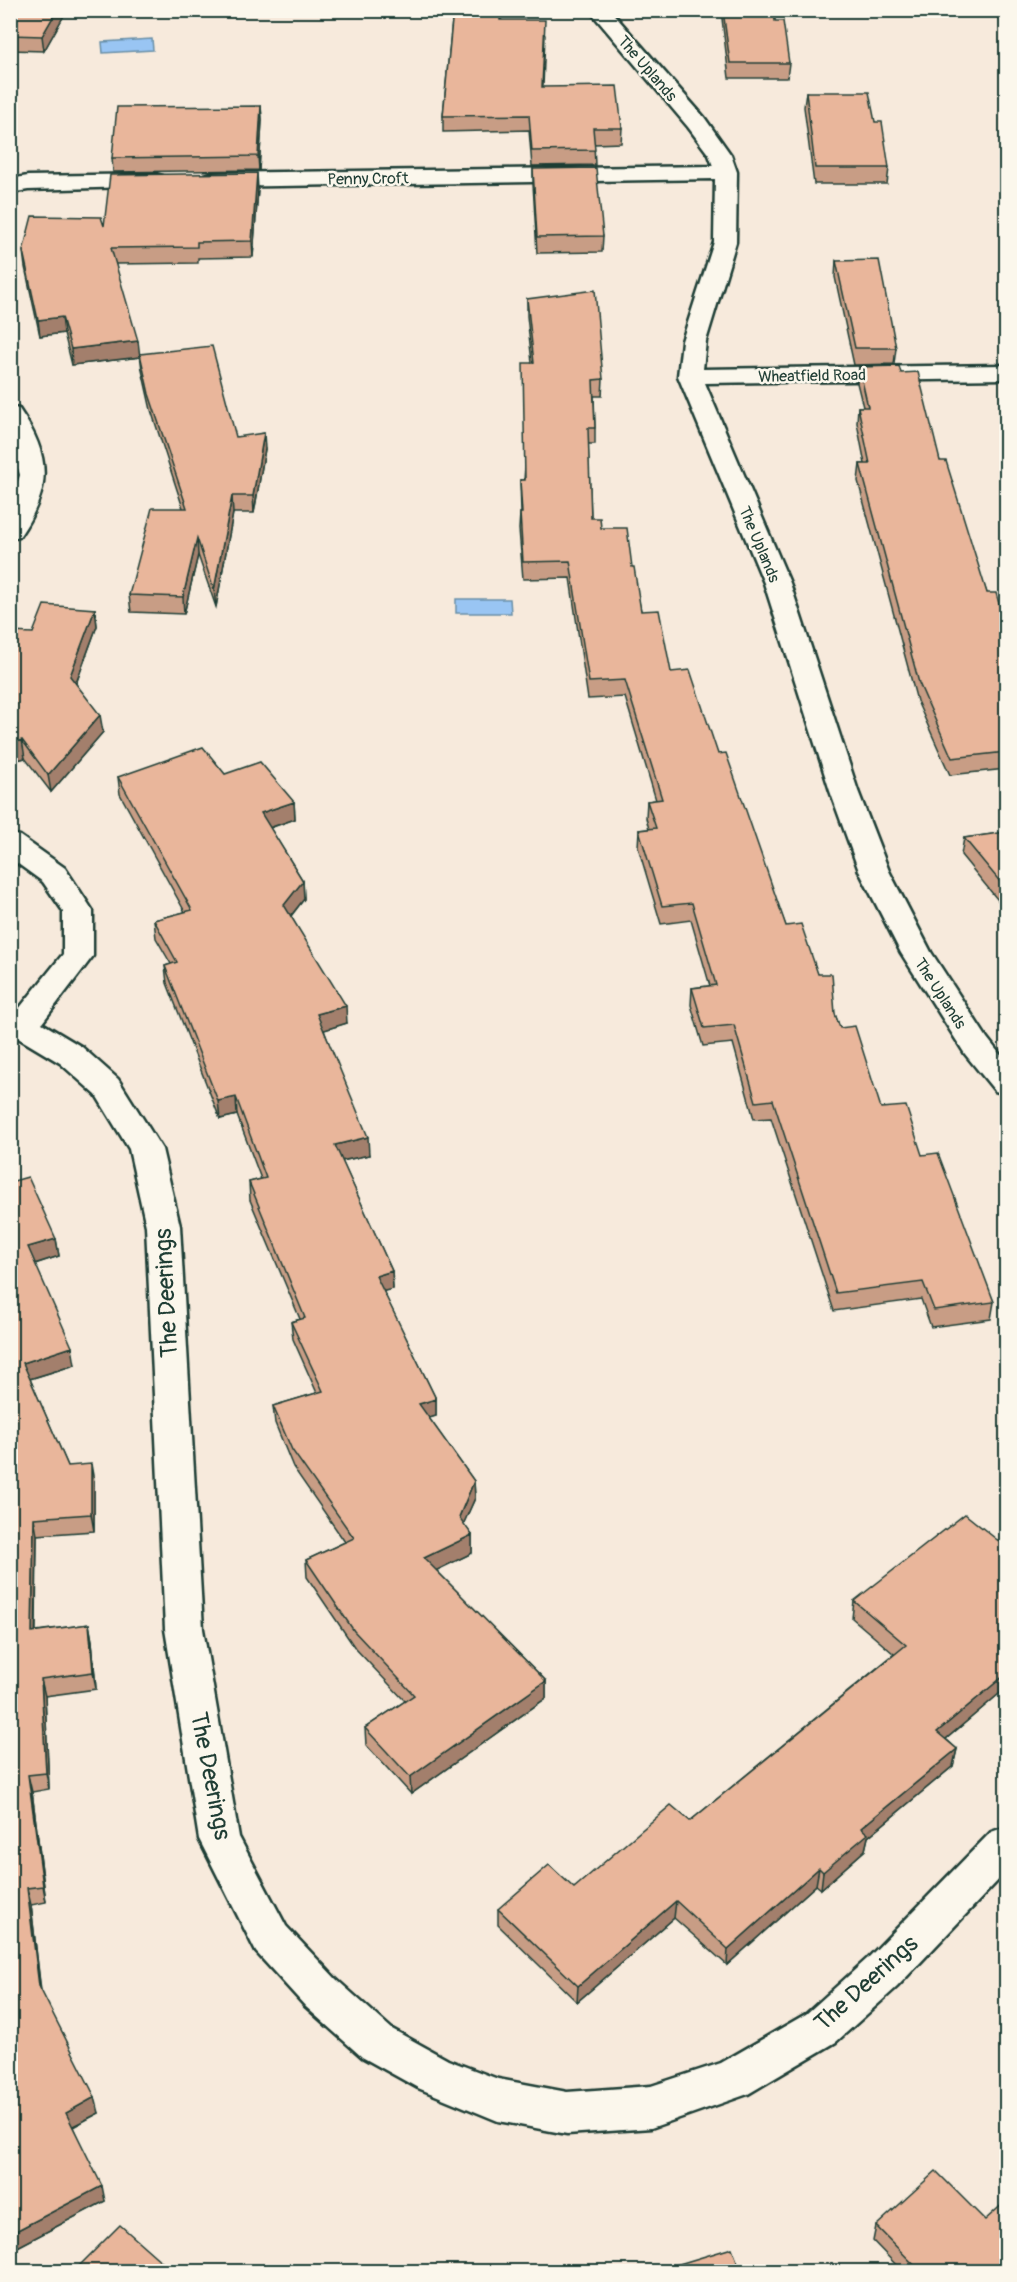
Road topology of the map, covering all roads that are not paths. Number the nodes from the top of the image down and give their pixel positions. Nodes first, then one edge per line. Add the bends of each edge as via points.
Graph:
1 (599, 10) edge
2 (726, 172) junction
3 (171, 181) edge
4 (194, 181) edge
5 (10, 186) edge
6 (1006, 372) edge
7 (690, 376) junction
8 (10, 414) edge
9 (10, 531) edge
10 (10, 843) edge
11 (17, 1021) edge
12 (1006, 1083) edge
13 (1006, 1845) edge

1 - 2 street, The Uplands via 696,122 720,155
2 - 4 street, Penny Croft
2 - 7 street, The Uplands via 725,242 694,341
3 - 5 street
6 - 7 street, Wheatfield Road
7 - 12 street, The Uplands via 777,583 874,871 916,953 976,1046
8 - 9 street via 18,426 33,475 24,507
10 - 11 street, The Deerings via 54,875 78,911 78,956
11 - 13 street, The Deerings via 71,1054 107,1087 145,1149 164,1226 184,1629 219,1839 271,1939 321,1993 378,2043 433,2074 498,2100 567,2113 651,2107 733,2080 821,2028 882,1973

